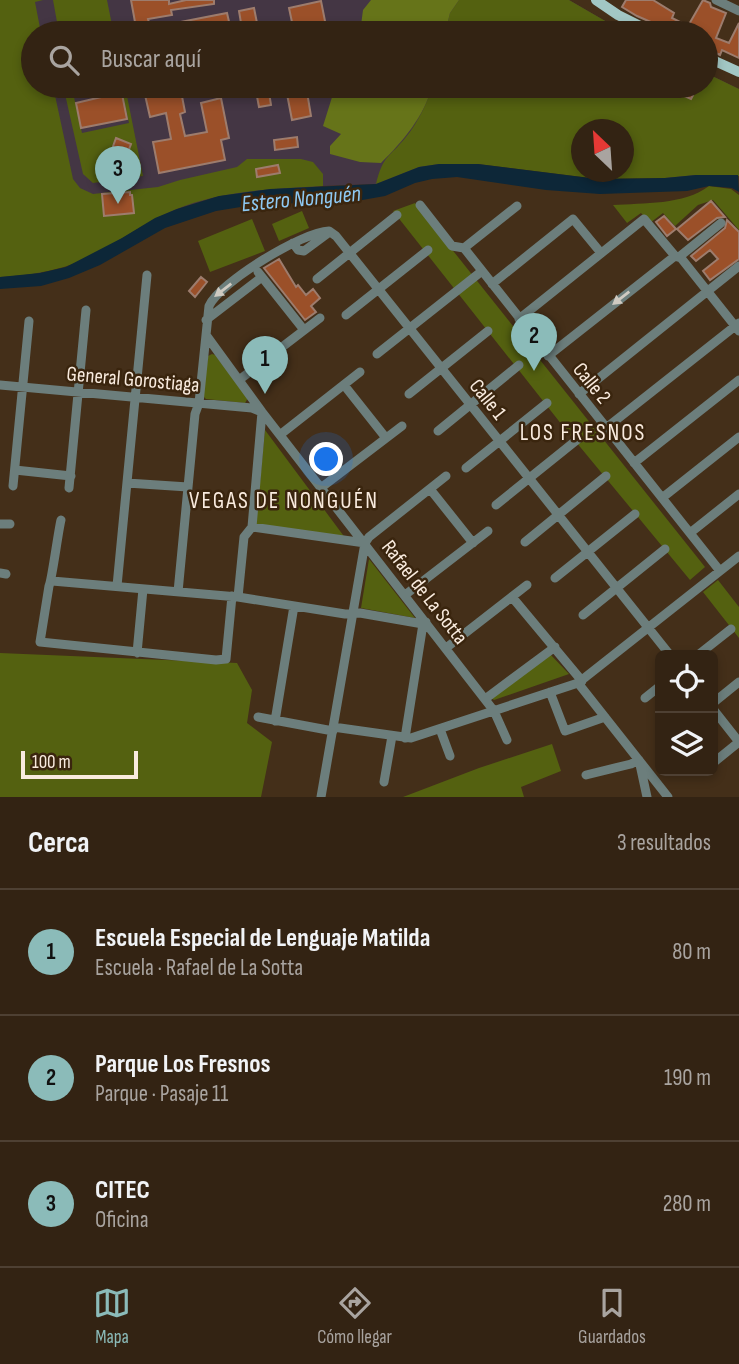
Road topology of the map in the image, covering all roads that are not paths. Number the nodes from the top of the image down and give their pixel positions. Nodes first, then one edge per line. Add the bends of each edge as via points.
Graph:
1 (596, 0) edge
2 (716, 0) edge
3 (739, 10) edge
4 (630, 21) edge
5 (718, 62) edge
6 (739, 72) edge
7 (420, 205) dead end
8 (517, 206) dead end
9 (397, 215) dead end
10 (721, 223) dead end
11 (464, 248) junction
12 (428, 250) dead end
13 (350, 253) junction
14 (601, 253) junction
15 (677, 257) junction
16 (739, 266) edge
17 (482, 271) junction
18 (147, 275) dead end
19 (317, 279) dead end
20 (492, 284) junction
21 (379, 289) junction
22 (707, 291) junction
23 (86, 310) dead end
24 (346, 315) dead end
25 (320, 318) dead end
26 (519, 319) junction
27 (206, 320) junction
28 (29, 321) dead end
29 (738, 327) edge
30 (410, 328) junction
31 (304, 330) junction
32 (488, 331) dead end
33 (206, 335) junction
34 (377, 354) dead end
35 (548, 356) junction
36 (519, 365) dead end
37 (442, 368) junction
38 (360, 372) dead end
39 (239, 380) junction
40 (739, 380) edge
41 (0, 385) edge
42 (344, 385) junction
43 (23, 387) junction
44 (78, 391) junction
45 (410, 394) dead end
46 (579, 394) junction
47 (251, 395) junction
48 (135, 397) junction
49 (199, 403) junction
50 (547, 403) dead end
51 (471, 405) junction
52 (246, 407) junction
53 (262, 412) junction
54 (402, 426) dead end
55 (606, 428) junction
56 (438, 431) dead end
57 (281, 434) junction
58 (739, 436) edge
59 (386, 438) junction
60 (578, 439) dead end
61 (500, 441) junction
62 (634, 463) junction
63 (467, 468) dead end
64 (15, 470) junction
65 (71, 476) junction
66 (446, 476) dead end
67 (606, 476) dead end
68 (529, 478) junction
69 (127, 483) junction
70 (13, 486) dead end
71 (188, 487) junction
72 (322, 487) junction
73 (69, 488) dead end
74 (430, 489) junction
75 (739, 494) edge
76 (662, 498) junction
77 (496, 505) dead end
78 (635, 514) dead end
79 (558, 515) junction
80 (61, 520) dead end
81 (251, 527) junction
82 (488, 531) dead end
83 (690, 533) junction
84 (525, 542) dead end
85 (365, 543) junction
86 (473, 543) junction
87 (665, 549) dead end
88 (588, 552) junction
89 (739, 556) edge
90 (720, 571) junction
91 (555, 578) dead end
92 (52, 581) junction
93 (527, 585) dead end
94 (117, 586) junction
95 (617, 588) junction
96 (144, 589) junction
97 (177, 592) junction
98 (405, 595) junction
99 (235, 597) junction
100 (512, 597) junction
101 (294, 606) junction
102 (353, 614) junction
103 (583, 615) dead end
104 (424, 623) junction
105 (648, 628) junction
106 (731, 629) dead end
107 (555, 647) junction
108 (446, 648) junction
109 (666, 650) edge
110 (704, 650) edge
111 (137, 653) junction
112 (580, 682) junction
113 (739, 682) edge
114 (655, 690) edge
115 (550, 692) junction
116 (645, 698) dead end
117 (485, 699) junction
118 (718, 699) edge
119 (494, 711) junction
120 (716, 713) edge
121 (258, 717) dead end
122 (605, 718) junction
123 (275, 720) junction
124 (333, 729) junction
125 (440, 729) junction
126 (392, 736) junction
127 (404, 738) junction
128 (507, 740) dead end
129 (739, 742) edge
130 (450, 756) dead end
131 (718, 758) edge
132 (639, 760) junction
133 (586, 775) dead end
134 (384, 782) dead end
135 (660, 786) junction
136 (321, 797) edge
137 (648, 797) edge
138 (668, 797) edge

1 - 4 main road
2 - 3 street
5 - 6 main road
7 - 11 street, Calle 2 via 452,246
8 - 11 street
9 - 13 street
10 - 15 street
11 - 17 street, Calle 2
12 - 21 street
13 - 19 street
13 - 21 street, Calle 1
13 -> 27 street, Calle 1 via 329,231 293,243 217,294
14 - 15 street via 644,219
14 - 20 street via 573,219
14 - 26 street
15 - 22 street
15 -> 35 street
16 - 22 street
17 - 20 street, Calle 2
17 - 30 street
18 - 48 street
20 - 26 street, Calle 2
21 - 24 street
21 - 30 street, Calle 1
22 - 29 street
22 - 46 street
23 - 44 street
25 - 31 street
26 - 35 street, Calle 2
27 - 31 street via 260,274
27 - 33 street
28 - 43 street
29 - 55 street
30 - 34 street
30 - 37 street, Calle 1
31 - 39 street
32 - 37 street
33 - 39 street, Rafael de La Sotta
33 - 49 street
35 - 46 street, Calle 2
36 - 51 street
37 - 45 street
37 - 51 street, Calle 1
38 - 42 street
39 - 47 street, Rafael de La Sotta
40 - 62 street
41 - 43 street, General Gorostiaga
42 - 57 street
42 - 59 street
43 - 44 street, General Gorostiaga
43 - 64 street
44 - 48 street, General Gorostiaga
44 - 65 street
46 - 55 street, Calle 2
47 - 52 street
47 - 53 street, Rafael de La Sotta
48 - 49 street, General Gorostiaga
48 - 69 street
49 - 52 street, General Gorostiaga
49 - 71 street
50 - 61 street
51 - 56 street
51 - 61 street, Calle 1
52 - 53 street, General Gorostiaga
53 - 57 street, Rafael de La Sotta
53 - 81 street
54 - 59 street
55 - 62 street, Calle 2
57 - 72 street, Rafael de La Sotta
58 - 76 street
59 - 72 street
60 - 68 street
61 - 63 street
61 - 68 street, Calle 1
62 - 76 street, Calle 2
64 - 65 street
64 - 70 street
65 - 73 street
66 - 74 street
67 - 79 street
68 - 77 street
68 - 79 street, Calle 1
69 - 71 street
69 - 94 street
71 - 97 street
72 - 85 street, Rafael de La Sotta
74 - 85 street
74 - 86 street
75 - 83 street
76 - 83 street, Calle 2
78 - 88 street
79 - 84 street
79 - 88 street, Calle 1
80 - 92 street
81 - 85 street
81 - 99 street via 244,537
82 - 86 street
83 - 90 street, Calle 2
85 - 98 street, Rafael de La Sotta
85 - 102 street
86 - 98 street
87 - 95 street
88 - 91 street
88 - 95 street, Calle 1
89 - 90 street
90 - 105 street
92 - 94 street
92 - 111 street via 40,642
93 - 100 street
94 - 96 street
95 - 103 street
95 - 105 street, Calle 1
96 - 97 street
96 - 111 street
97 - 99 street
98 - 104 street, Rafael de La Sotta
99 - 101 street
99 - 111 street via 226,659
100 - 107 street
100 - 108 street
101 - 102 street
101 - 123 street
102 - 104 street
102 - 124 street
104 - 108 street, Rafael de La Sotta
104 - 127 street
105 - 109 street, Calle 1
105 - 112 street
106 - 110 street
107 - 112 street
107 - 117 street
108 - 117 street, Rafael de La Sotta
112 - 115 street
112 - 122 street
113 - 118 street
114 - 116 street
115 - 119 street
115 - 122 street via 565,732
117 - 119 street, Rafael de La Sotta
119 - 125 street
119 - 128 street, Rafael de La Sotta
120 - 129 street
121 - 123 street
122 - 132 street
123 - 124 street
124 - 126 street
124 - 136 street
125 - 127 street
125 - 130 street
126 - 127 street
126 - 134 street
129 - 131 street
132 - 133 street
132 - 135 street
132 - 137 street
135 - 137 street
135 - 138 street

